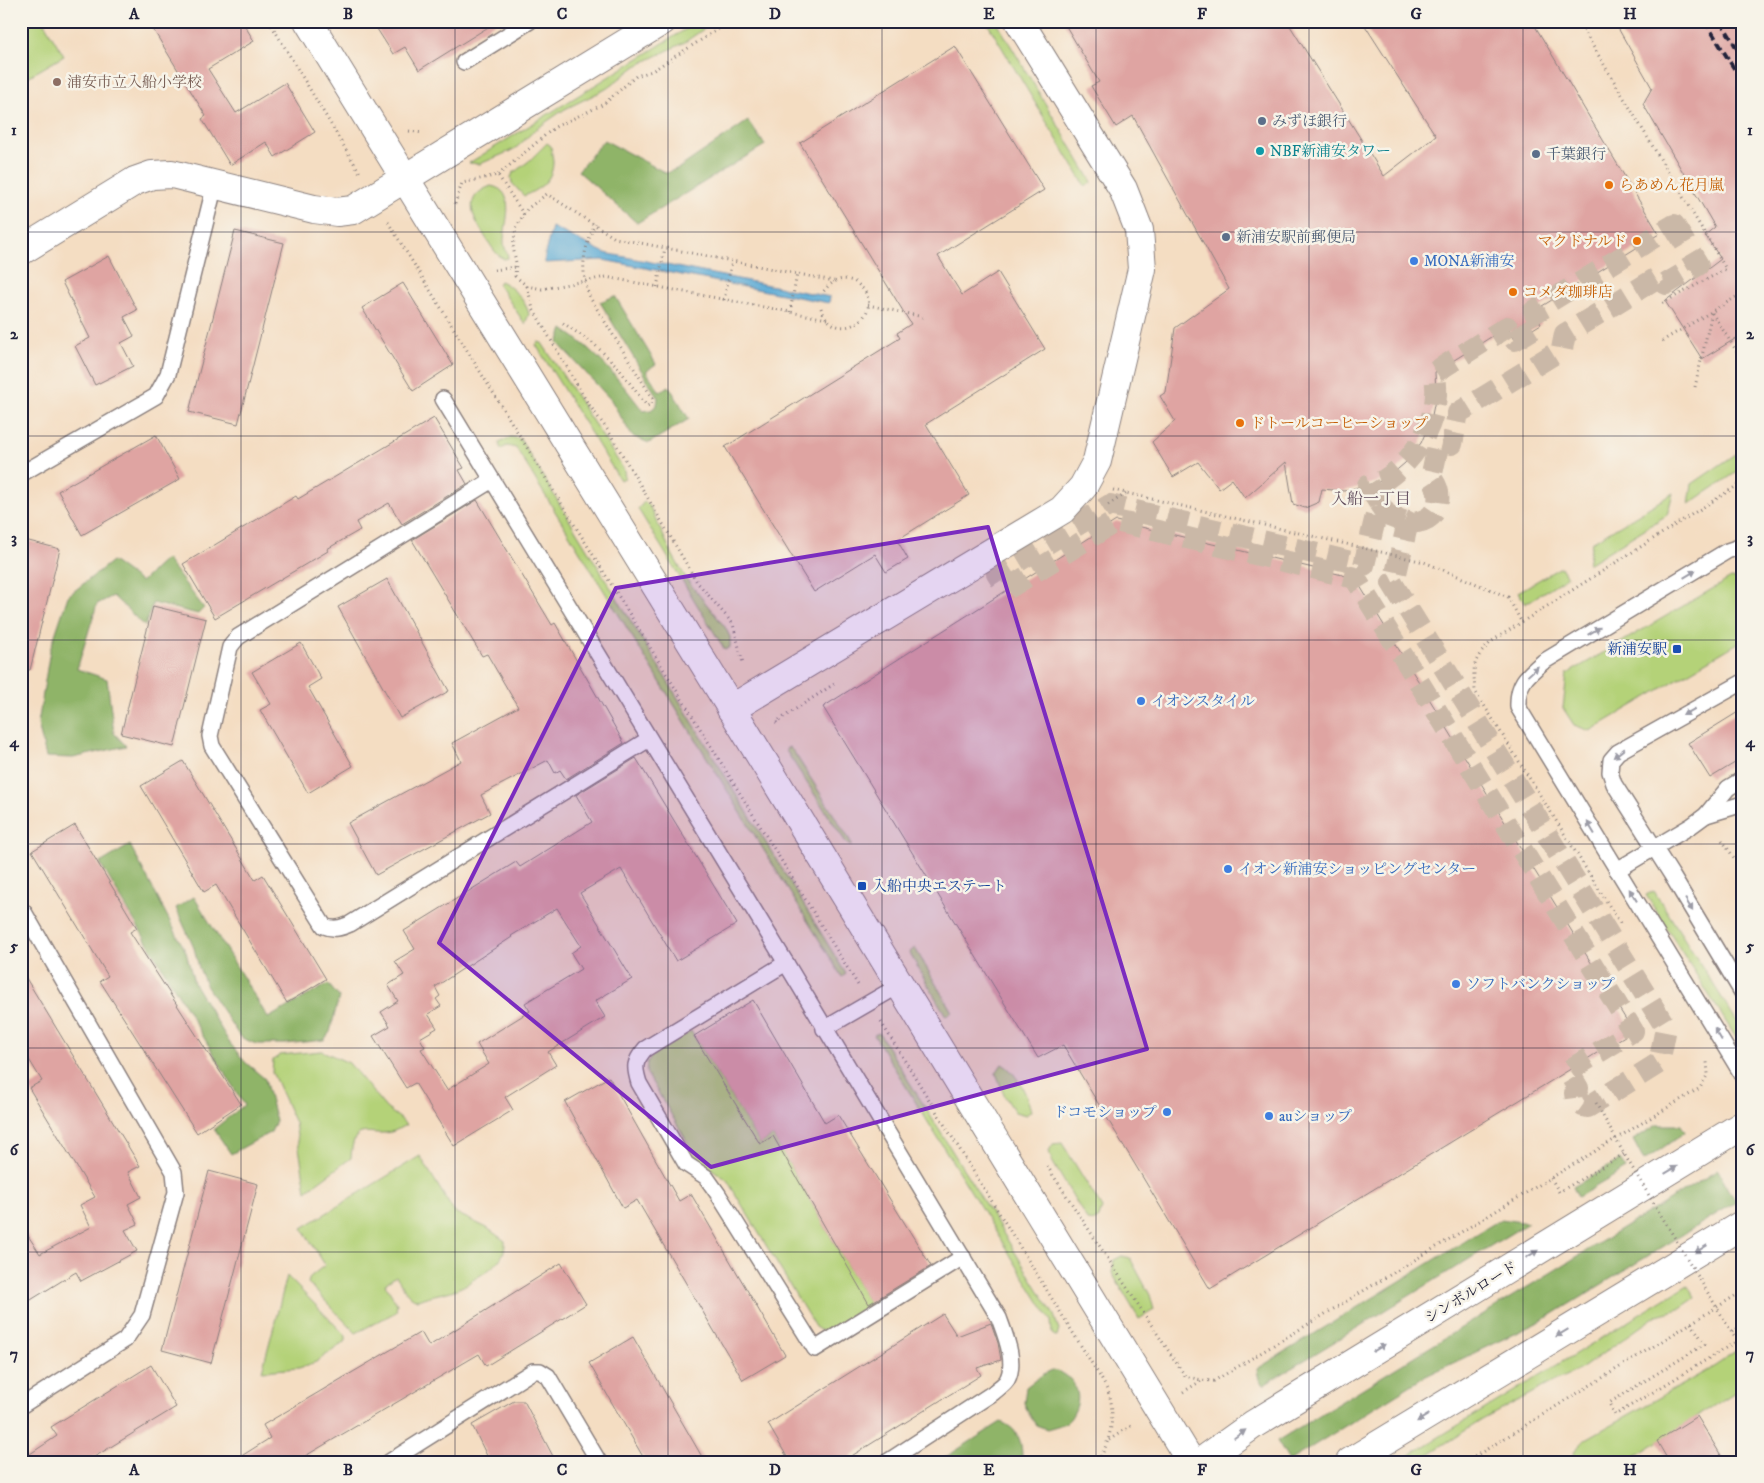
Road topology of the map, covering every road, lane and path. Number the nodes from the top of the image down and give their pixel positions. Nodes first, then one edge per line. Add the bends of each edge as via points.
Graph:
1 (269, 21) edge
2 (308, 21) edge
3 (530, 21) edge
4 (662, 21) edge
5 (731, 21) edge
6 (1019, 21) edge
7 (1578, 21) edge
8 (464, 62) dead end
9 (408, 130) dead end
10 (430, 132) dead end
11 (498, 175) junction
12 (406, 180) junction
13 (215, 184) junction
14 (375, 198) junction
15 (455, 206) dead end
16 (524, 215) junction
17 (594, 224) junction
18 (665, 248) junction
19 (21, 251) edge
20 (732, 261) junction
21 (516, 267) junction
22 (492, 271) dead end
23 (797, 274) junction
24 (585, 281) junction
25 (834, 282) junction
26 (527, 286) junction
27 (657, 287) junction
28 (824, 292) dead end
29 (1743, 293) edge
30 (724, 300) junction
31 (1661, 304) dead end
32 (868, 305) junction
33 (821, 308) dead end
34 (790, 312) junction
35 (1712, 312) junction
36 (923, 317) dead end
37 (827, 319) junction
38 (563, 323) dead end
39 (1662, 341) dead end
40 (1743, 361) edge
41 (1695, 387) dead end
42 (443, 399) dead end
43 (21, 474) edge
44 (492, 480) junction
45 (1743, 482) edge
46 (1112, 490) dead end
47 (1743, 547) edge
48 (1522, 623) junction
49 (743, 663) dead end
50 (1743, 682) edge
51 (731, 709) junction
52 (776, 722) dead end
53 (781, 730) dead end
54 (649, 739) junction
55 (1743, 779) edge
56 (1743, 804) edge
57 (1706, 815) junction
58 (1722, 840) dead end
59 (1654, 848) junction
60 (1617, 870) junction
61 (1743, 871) edge
62 (24, 912) dead end
63 (1622, 927) dead end
64 (27, 930) edge
65 (786, 963) junction
66 (900, 985) junction
67 (1743, 994) edge
68 (869, 1004) junction
69 (824, 1030) junction
70 (1706, 1062) dead end
71 (1743, 1076) edge
72 (1596, 1103) dead end
73 (1743, 1125) edge
74 (1624, 1154) junction
75 (1045, 1162) dead end
76 (1551, 1178) junction
77 (1743, 1224) edge
78 (962, 1257) junction
79 (1743, 1291) edge
80 (1691, 1322) junction
81 (1743, 1325) edge
82 (1732, 1332) junction
83 (21, 1406) edge
84 (389, 1462) edge
85 (599, 1462) edge
86 (887, 1462) edge
87 (1097, 1462) edge
88 (1191, 1462) edge
89 (1201, 1462) edge
90 (1350, 1462) edge
91 (1466, 1462) edge

1 - 14 path
2 - 12 street
3 - 8 lane
4 - 12 street
5 - 11 path via 652,71 636,76 604,104 555,127
6 - 51 street via 1123,189 1140,230 1142,269 1097,461 1083,487 1062,510
7 - 31 path via 1726,269
9 - 10 path
11 - 15 path via 462,183
11 - 16 path
12 - 14 street
12 - 51 street
13 - 14 street via 338,212 353,210
13 - 19 street via 172,174 152,175 135,181
13 - 43 lane via 168,374 156,396
14 - 68 path
16 - 17 path via 547,194
16 - 21 path via 516,228 513,246
17 - 18 path via 615,238
17 - 24 path via 583,261
18 - 20 path
18 - 27 path
20 - 23 path
20 - 30 path
21 - 22 path
21 - 26 path via 515,276
23 - 25 path
23 - 34 path
24 - 26 path via 542,289
24 - 27 path via 606,277
24 - 38 path via 589,296 653,399 652,404 646,406 616,366 594,344
25 - 28 path
25 - 32 path via 856,282 866,293
26 - 49 path via 533,309 587,402 609,432 697,582 733,624
27 - 30 path
29 - 35 path
30 - 34 path
32 - 36 path
32 - 37 path via 865,316 852,326 836,326
33 - 37 path
34 - 37 path
35 - 39 path
35 - 40 path
35 - 41 path
42 - 44 lane
44 - 54 lane
44 - 54 lane via 238,638 230,646 210,736 217,755 324,926 341,928
45 - 48 path
46 - 48 path via 1424,562 1508,597
60 -> 47 lane via 1518,707 1518,692 1528,674 1543,662 1727,551
48 - 63 path via 1492,641 1478,655 1474,668 1475,691
50 -> 59 lane via 1618,752 1611,760 1614,784
51 - 66 street
52 - 53 path
54 - 65 lane
55 - 57 lane via 1728,788
56 - 57 lane
57 - 59 lane
58 - 61 path
59 - 60 lane
59 -> 67 lane
71 -> 60 lane
62 - 64 lane
64 - 83 lane via 174,1172 176,1192 142,1315 125,1340
65 - 69 lane
65 - 78 lane via 645,1049 637,1058 634,1070 639,1083 686,1164 706,1178 718,1194 815,1349
66 - 68 lane
66 - 88 street
68 - 69 lane
68 - 87 path via 1110,1396 1109,1440
69 - 78 lane
70 - 76 path via 1708,1074 1700,1088
72 - 74 path, bridge
89 -> 73 street, シンボルロード via 1254,1424
74 - 76 path via 1559,1192
74 - 82 path, bridge
75 - 76 path via 1186,1376 1208,1381 1214,1381
77 -> 90 street
78 - 86 lane via 999,1318 1009,1344 1007,1380 993,1393
79 - 80 path
80 - 82 path, bridge via 1705,1344 1609,1403 1615,1416 1737,1341
80 - 91 path
81 - 82 path
84 - 85 lane via 533,1371 540,1371 548,1376

